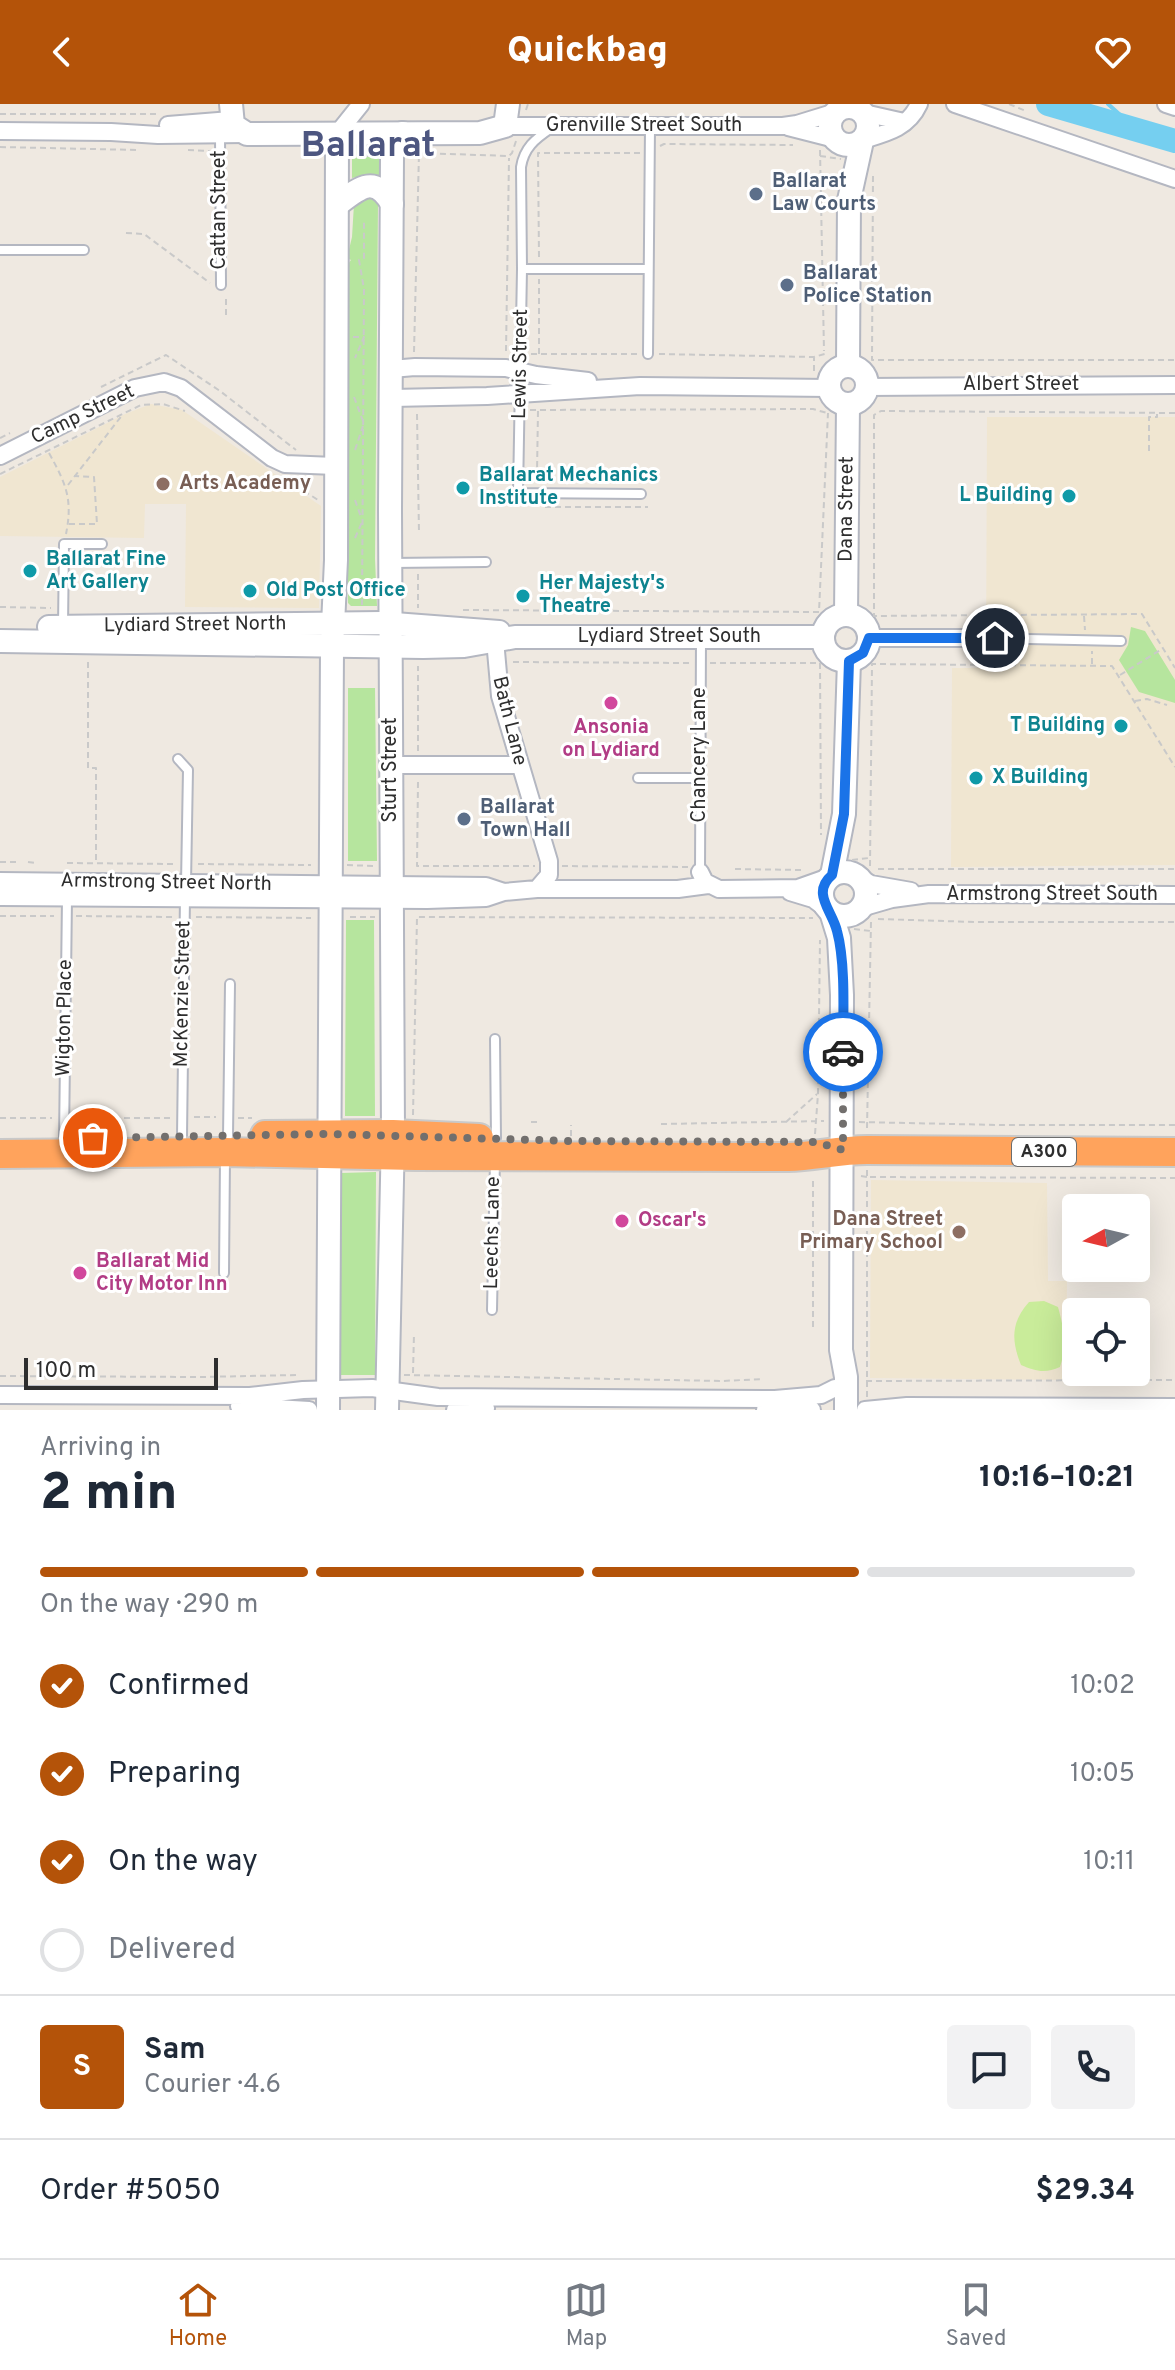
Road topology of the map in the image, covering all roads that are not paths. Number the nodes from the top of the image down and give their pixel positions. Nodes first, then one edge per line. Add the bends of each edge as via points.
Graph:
1 (361, 104) edge
2 (919, 104) edge
3 (955, 104) edge
4 (1166, 104) edge
5 (1175, 107) edge
6 (838, 109) edge
7 (863, 110) edge
8 (514, 120) edge
9 (904, 122) junction
10 (554, 126) junction
11 (650, 126) junction
12 (783, 126) junction
13 (229, 129) edge
14 (0, 131) edge
15 (403, 133) junction
16 (337, 134) junction
17 (863, 140) junction
18 (830, 141) junction
19 (1175, 179) edge
20 (392, 204) junction
21 (337, 205) junction
22 (849, 208) junction
23 (0, 250) edge
24 (84, 250) dead end
25 (522, 269) junction
26 (648, 269) junction
27 (217, 286) road end
28 (648, 354) road end
29 (848, 359) junction
30 (391, 369) junction
31 (520, 372) junction
32 (1175, 385) edge
33 (640, 386) junction
34 (866, 387) junction
35 (829, 388) junction
36 (520, 393) junction
37 (392, 398) junction
38 (848, 404) junction
39 (0, 456) edge
40 (344, 460) junction
41 (641, 494) dead end
42 (102, 544) dead end
43 (486, 562) dead end
44 (390, 563) junction
45 (846, 615) junction
46 (63, 618) junction
47 (333, 623) junction
48 (390, 624) junction
49 (0, 627) edge
50 (501, 630) junction
51 (701, 637) junction
52 (823, 637) junction
53 (869, 638) junction
54 (984, 638) joint
55 (0, 641) edge
56 (1121, 641) dead end
57 (332, 647) junction
58 (390, 647) junction
59 (849, 661) junction
60 (178, 759) dead end
61 (390, 765) junction
62 (520, 765) junction
63 (638, 778) dead end
64 (699, 778) junction
65 (844, 814) junction
66 (824, 874) junction
67 (858, 877) junction
68 (704, 878) junction
69 (0, 881) edge
70 (537, 889) junction
71 (773, 889) junction
72 (68, 890) junction
73 (186, 890) junction
74 (337, 891) junction
75 (387, 892) junction
76 (929, 894) junction
77 (1175, 895) edge
78 (0, 897) edge
79 (860, 909) junction
80 (825, 917) junction
81 (230, 984) dead end
82 (842, 995) junction
83 (495, 1039) dead end
84 (64, 1128) junction
85 (182, 1128) junction
86 (227, 1135) junction
87 (399, 1136) junction
88 (0, 1137) edge
89 (859, 1141) junction
90 (330, 1144) junction
91 (495, 1147) junction
92 (1175, 1152) edge
93 (0, 1154) edge
94 (224, 1273) dead end
95 (492, 1310) dead end
96 (329, 1391) edge
97 (388, 1391) edge
98 (0, 1395) edge
99 (842, 1395) edge
100 (0, 1405) edge
101 (907, 1406) junction
102 (1175, 1407) edge
103 (309, 1410) edge
104 (457, 1410) edge
105 (812, 1410) edge
106 (865, 1410) edge

1 - 16 street
2 - 9 street
3 - 19 street
4 - 5 street
6 - 7 street
6 - 12 street, Grenville Street South
6 - 18 street
7 - 9 street
7 - 17 street via 869,129
8 - 10 street, Grenville Street South
8 - 15 street via 480,133
9 - 17 street via 896,130
10 - 11 street, Grenville Street South
10 - 25 lane, Lewis Street via 529,145 521,162
11 - 12 street, Grenville Street South
11 - 26 lane
12 - 18 street, Grenville Street South
13 - 14 street
13 - 16 street
13 - 27 lane, Cattan Street
15 - 16 street
15 - 20 street, Sturt Street via 393,146
16 - 21 street
17 - 18 street via 849,146
17 - 22 street
18 - 22 street
20 - 21 street via 381,189 367,186
20 - 30 street, Sturt Street
21 - 40 street
22 - 29 street
23 - 24 lane
25 - 26 lane
25 - 31 lane, Lewis Street
26 - 28 lane
29 - 34 street via 863,374
29 - 35 street via 832,375
30 - 31 street via 496,367
30 - 37 street, Sturt Street
31 - 33 street
31 - 36 lane, Lewis Street
32 - 34 street, Albert Street
33 - 35 street
33 - 36 street
34 - 38 street via 860,399
35 - 38 street via 835,399
36 - 37 street
36 - 41 lane, Lewis Street via 518,493
37 - 44 street, Sturt Street
38 - 45 street, Dana Street
39 - 40 street, Camp Street via 135,388 164,382 181,388 285,464
40 - 47 street
42 - 46 lane via 64,544
43 - 44 lane
44 - 48 street, Sturt Street
45 - 52 street via 830,621
45 - 53 street via 862,622
46 - 47 street, Lydiard Street North
46 - 49 street, Lydiard Street North
47 - 48 street, Lydiard Street North
47 - 57 street
48 - 50 street, Lydiard Street South
48 - 58 street, Sturt Street
50 - 51 street, Lydiard Street South
50 - 58 street, Lydiard Street South via 458,647
50 - 62 street, Bath Lane via 498,688
51 - 52 street, Lydiard Street South
51 - 64 lane, Chancery Lane
52 - 59 street via 830,655
53 - 54 street
53 - 59 street via 863,653
54 - 56 lane
55 - 57 street, Lydiard Street North
57 - 58 street, Lydiard Street North
57 - 74 street
58 - 61 street, Sturt Street
59 - 65 street
60 - 73 lane, McKenzie Street via 188,770
61 - 62 street
61 - 75 street, Sturt Street
62 - 70 street, Bath Lane via 549,861 549,875
63 - 64 lane
64 - 68 lane, Chancery Lane
65 - 66 street
65 - 67 street
66 - 67 street via 845,871
66 - 71 street via 803,887
66 - 80 street
67 - 76 street, Armstrong Street South via 878,886
67 - 79 street via 866,893
68 - 70 street via 678,889
68 - 71 street
69 - 72 street, Armstrong Street North
70 - 75 street via 504,892 486,886
71 - 80 street via 813,899
72 - 73 street, Armstrong Street North
72 - 78 street, Armstrong Street North
72 - 84 lane, Wigton Place
73 - 74 street, Armstrong Street North
73 - 85 lane, McKenzie Street
74 - 75 street
74 - 90 street
75 - 87 street, Sturt Street
76 - 77 street, Armstrong Street South
76 - 79 street, Armstrong Street South
79 - 80 street
79 - 82 street
80 - 82 street via 839,938
81 - 86 lane
82 - 89 street via 843,1121
83 - 91 lane, Leechs Lane
84 - 85 highway, A300
84 - 88 highway, A300
85 - 86 highway, A300
86 - 90 highway, A300
86 - 93 highway, A300
86 - 94 lane
87 - 90 highway, A300
87 - 91 highway, A300
87 - 97 street, Sturt Street
89 - 91 highway, A300
89 - 92 highway, A300
89 - 99 street via 835,1377
90 - 96 street
91 - 95 lane, Leechs Lane
96 - 97 street
96 - 98 street via 250,1396
97 - 99 street via 438,1397
99 - 101 street
100 - 103 street
101 - 102 street
101 - 106 street
104 - 105 street

